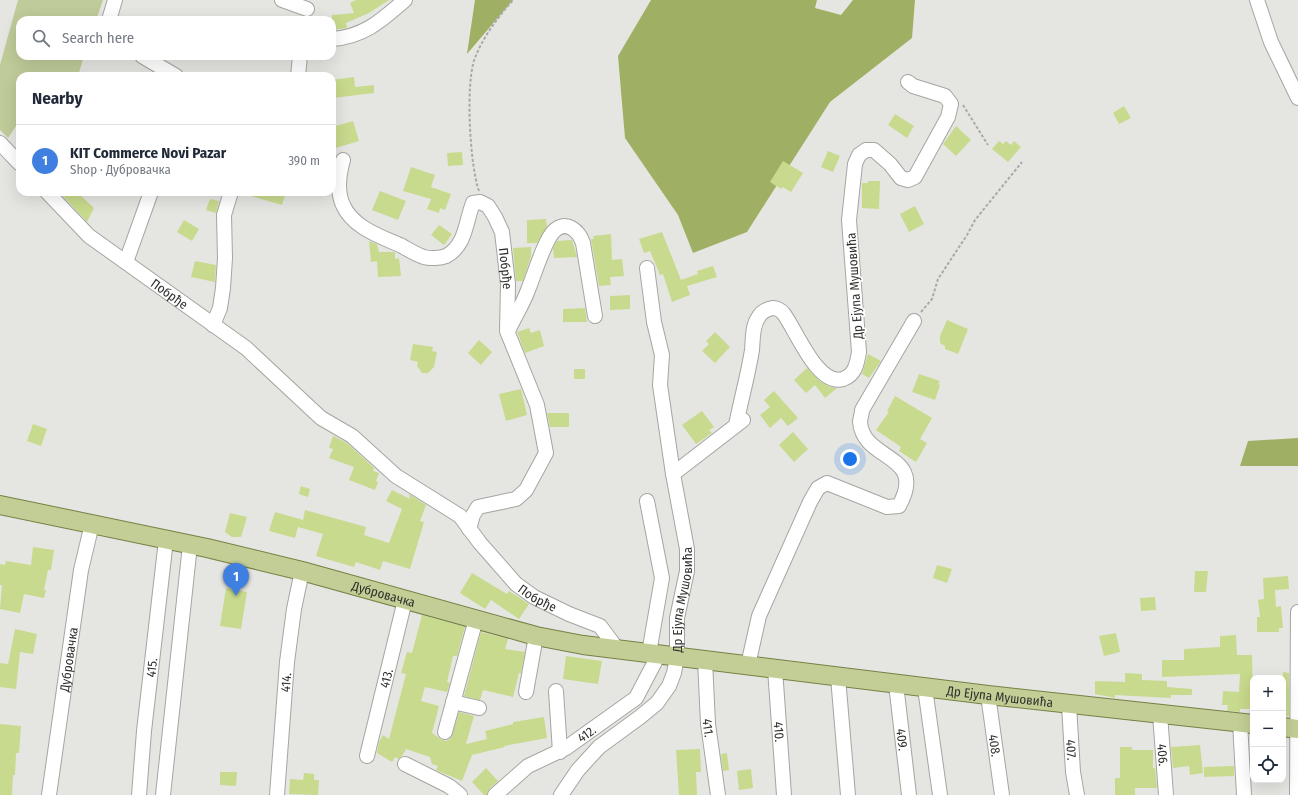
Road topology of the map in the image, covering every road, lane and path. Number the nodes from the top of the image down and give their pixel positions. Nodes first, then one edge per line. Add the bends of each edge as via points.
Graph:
1 (115, 0) edge
2 (282, 0) edge
3 (405, 0) edge
4 (513, 0) edge
5 (1257, 0) edge
6 (307, 10) edge
7 (110, 16) edge
8 (336, 39) edge
9 (156, 60) edge
10 (300, 60) edge
11 (171, 72) edge
12 (298, 72) edge
13 (908, 82) dead end
14 (1298, 98) edge
15 (950, 104) junction
16 (0, 143) edge
17 (988, 144) dead end
18 (16, 160) edge
19 (343, 160) dead end
20 (1022, 162) dead end
21 (51, 196) edge
22 (151, 196) edge
23 (230, 196) edge
24 (488, 206) junction
25 (126, 262) junction
26 (647, 268) dead end
27 (595, 316) dead end
28 (914, 321) joint
29 (214, 325) junction
30 (507, 331) junction
31 (673, 474) junction
32 (647, 501) dead end
33 (0, 505) edge
34 (92, 524) junction
35 (469, 529) junction
36 (166, 540) junction
37 (190, 545) junction
38 (302, 571) junction
39 (405, 600) junction
40 (1298, 612) edge
41 (476, 619) junction
42 (536, 636) junction
43 (618, 650) junction
44 (654, 654) junction
45 (677, 657) junction
46 (705, 660) junction
47 (748, 665) junction
48 (775, 669) junction
49 (838, 677) junction
50 (896, 684) junction
51 (925, 688) junction
52 (556, 691) dead end
53 (526, 692) dead end
54 (988, 696) junction
55 (453, 702) junction
56 (1069, 704) junction
57 (479, 708) dead end
58 (1160, 714) junction
59 (1246, 723) edge
60 (1292, 728) edge
61 (445, 732) dead end
62 (560, 752) junction
63 (367, 756) dead end
64 (405, 764) dead end
65 (49, 795) edge
66 (139, 795) edge
67 (163, 795) edge
68 (276, 795) edge
69 (460, 795) edge
70 (495, 795) edge
71 (561, 795) edge
72 (718, 795) edge
73 (784, 795) edge
74 (848, 795) edge
75 (909, 795) edge
76 (940, 795) edge
77 (1002, 795) edge
78 (1077, 795) edge
79 (1166, 795) edge
80 (1244, 795) edge
81 (1297, 795) edge

1 - 7 street
2 - 6 street
3 - 8 street via 370,29
4 - 24 path via 487,35 474,60 470,82 474,174
5 - 14 street via 1271,42
9 - 11 street
10 - 12 street
13 - 15 street via 945,96
15 - 17 path via 954,102 964,106
15 - 31 street, Др Ејупа Мушовића via 948,117 916,176 908,180 901,178 874,150 866,150 859,155 855,164 850,220 859,352 856,366 850,376 841,380 830,377 817,367 807,354 782,310 764,310 757,319 754,330 741,421
16 - 18 street
19 - 24 street via 339,172 341,197 343,205 354,221 425,257 446,256 464,236 473,203 480,202
20 - 28 path via 975,220 968,235 938,279 932,299
21 - 25 street, Побрђе via 89,236
22 - 25 street
23 - 29 street via 224,215 223,288
24 - 30 street, Побрђе via 502,232 506,252
25 - 29 street, Побрђе
26 - 31 street, Др Ејупа Мушовића via 654,322 662,355 660,385
27 - 30 street via 584,243 580,233 574,228 560,227 550,237 528,292
28 - 47 street via 862,410 860,422 869,443 903,468 907,476 903,498 899,506 887,507 827,483 818,488 759,616
29 - 35 street, Побрђе via 246,348 321,418 352,436 396,476 460,516
30 - 35 street, Побрђе via 537,405 546,453 526,490 516,499 478,507
31 - 45 street, Др Ејупа Мушовића via 688,554 677,618
32 - 44 street, 412. via 662,578
33 - 34 main road, Дубровачка
34 - 36 main road, Дубровачка
34 - 65 street, Дубровачка via 81,570
35 - 43 street, Побрђе via 516,584 534,597 600,626
36 - 37 main road, Дубровачка
36 - 66 street, 415.
37 - 38 main road, Дубровачка
37 - 67 street, 415.
38 - 39 main road, Дубровачка
38 - 68 street, 414. via 287,662
39 - 41 main road, Дубровачка
39 - 63 street, 413.
40 - 60 street
41 - 42 main road, Дубровачка
41 - 55 street
42 - 43 main road, Дубровачка
42 - 53 street
43 - 44 main road, Дубровачка
44 - 45 main road, Дубровачка
44 - 62 street, 412. via 636,698
45 - 46 main road, Др Ејупа Мушовића
45 - 71 street via 669,686 657,703 599,747 578,770
46 - 47 main road, Др Ејупа Мушовића
46 - 72 street, 411. via 708,724
47 - 48 main road, Др Ејупа Мушовића
48 - 49 main road, Др Ејупа Мушовића
48 - 73 street, 410.
49 - 50 main road, Др Ејупа Мушовића
49 - 74 street
50 - 51 main road, Др Ејупа Мушовића
50 - 75 street, 409.
51 - 54 main road, Др Ејупа Мушовића
51 - 76 street
52 - 62 street
54 - 56 main road, Др Ејупа Мушовића
54 - 77 street, 408.
55 - 57 street
55 - 61 street
56 - 58 main road, Др Ејупа Мушовића
56 - 78 street, 407.
58 - 59 main road, Др Ејупа Мушовића
58 - 79 street, 406.
59 - 80 street
60 - 81 street
62 - 70 street, 412. via 528,766
64 - 69 street via 449,786

